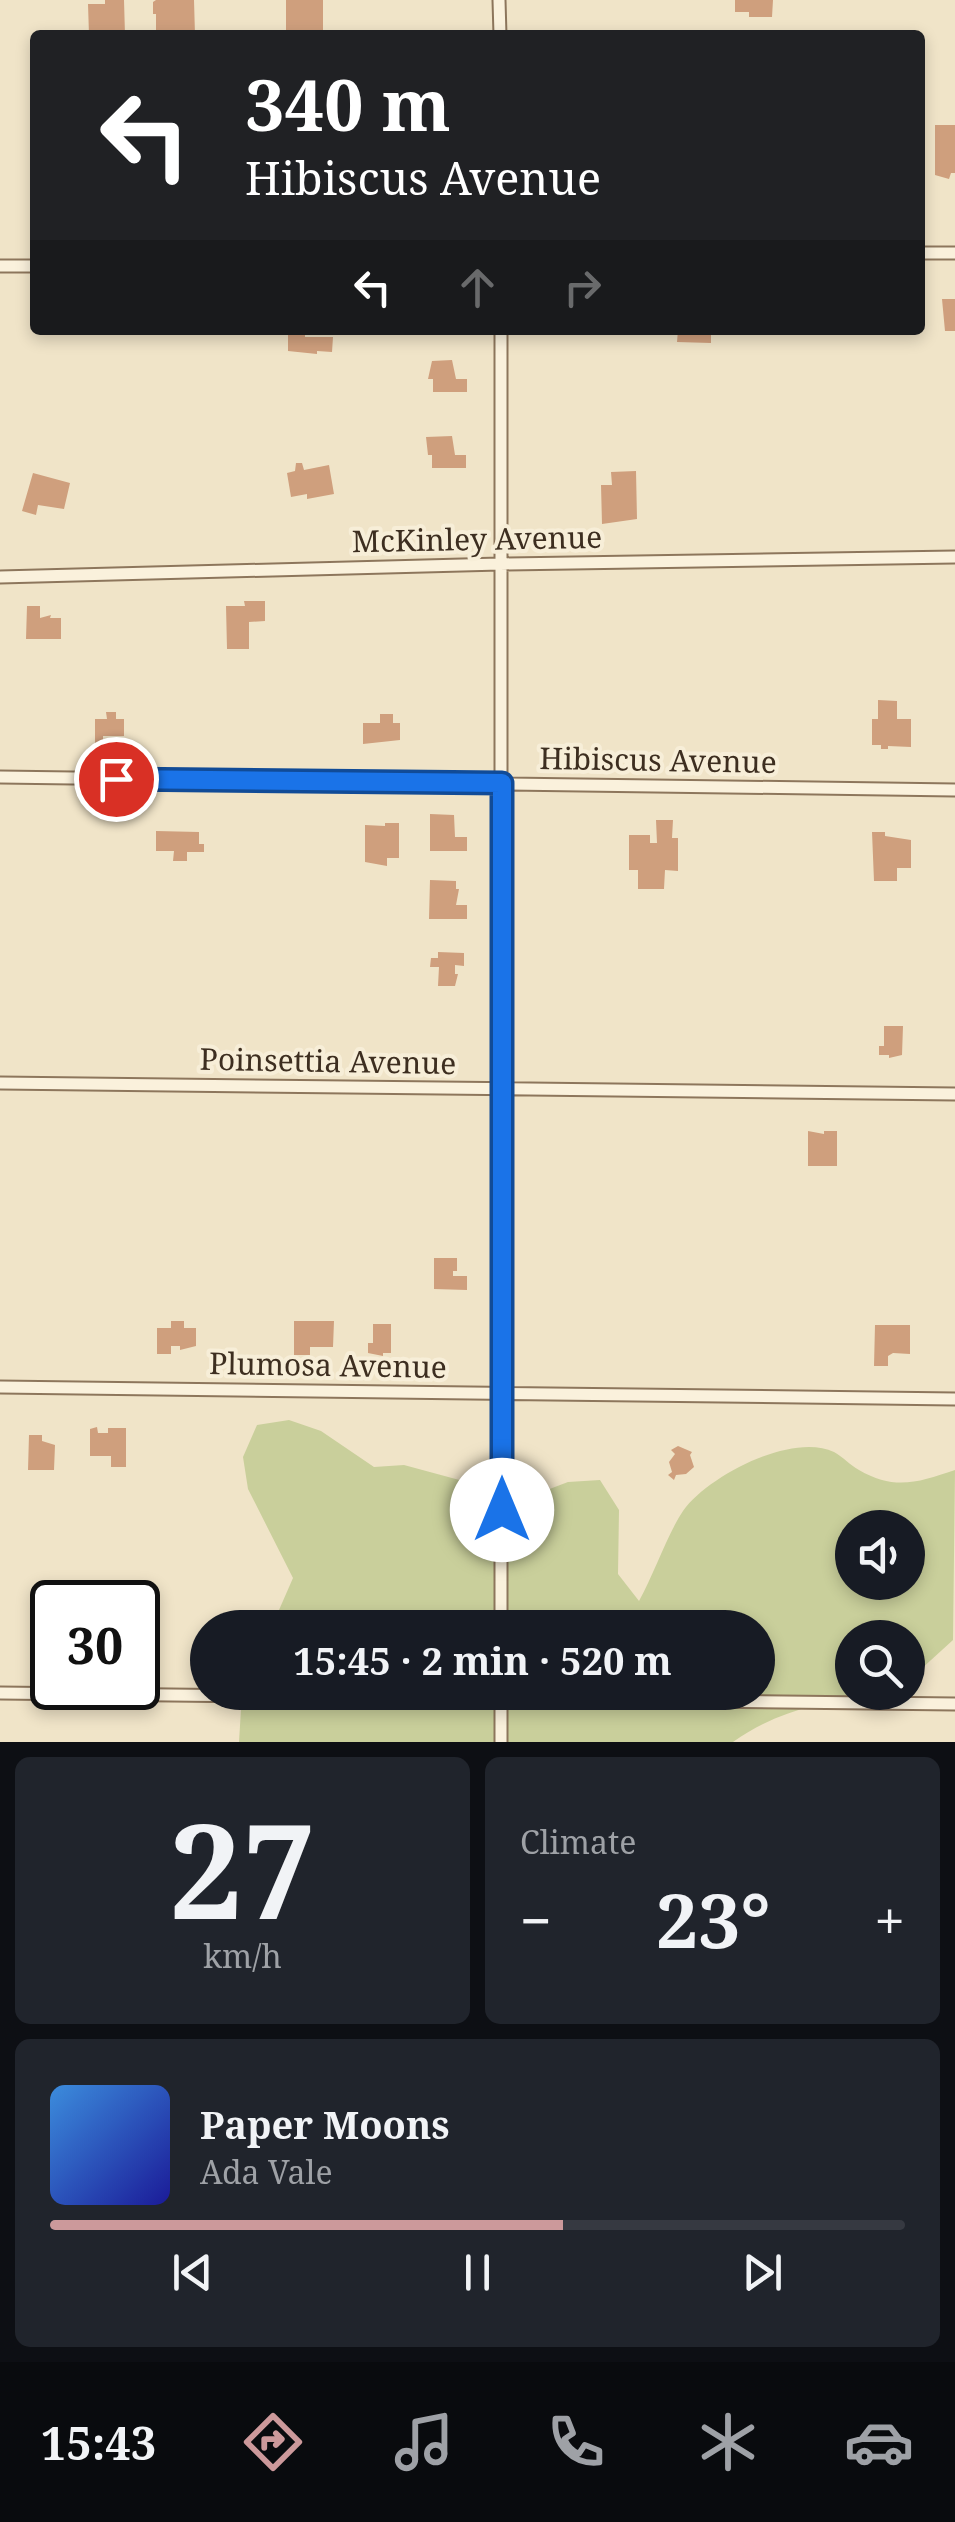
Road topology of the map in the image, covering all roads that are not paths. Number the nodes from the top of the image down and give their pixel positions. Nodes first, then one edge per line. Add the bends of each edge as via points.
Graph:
1 (500, 0) edge
2 (500, 30) edge
3 (955, 252) edge
4 (925, 253) edge
5 (0, 266) edge
6 (30, 266) edge
7 (501, 335) edge
8 (955, 556) edge
9 (500, 564) junction
10 (0, 577) edge
11 (0, 777) edge
12 (502, 783) junction
13 (955, 790) edge
14 (0, 1083) edge
15 (502, 1090) junction
16 (955, 1094) edge
17 (0, 1387) edge
18 (502, 1392) junction
19 (955, 1399) edge
20 (502, 1610) edge
21 (0, 1692) edge
22 (190, 1693) edge
23 (775, 1700) edge
24 (955, 1704) edge
25 (501, 1710) edge
26 (501, 1742) edge

1 - 2 street
3 - 4 street
5 - 6 street
7 - 9 street
8 - 9 street, McKinley Avenue
9 - 10 street, McKinley Avenue
9 - 12 street
11 - 12 street, Hibiscus Avenue
12 - 13 street, Hibiscus Avenue
12 - 15 street
14 - 15 street, Poinsettia Avenue
15 - 16 street, Poinsettia Avenue
15 - 18 street
17 - 18 street, Plumosa Avenue
18 - 19 street, Plumosa Avenue
18 - 20 street
21 - 22 street
23 - 24 street
25 - 26 street

